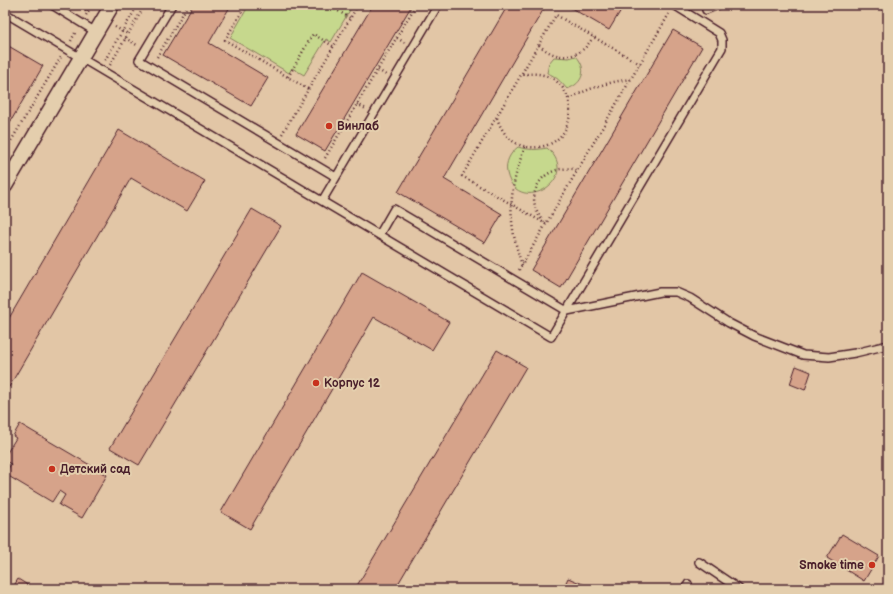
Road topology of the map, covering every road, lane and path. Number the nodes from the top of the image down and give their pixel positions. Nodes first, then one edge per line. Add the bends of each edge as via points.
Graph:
1 (52, 5) edge
2 (92, 5) edge
3 (112, 5) edge
4 (138, 5) edge
5 (145, 5) edge
6 (172, 5) edge
7 (188, 5) edge
8 (246, 5) edge
9 (328, 5) edge
10 (348, 5) edge
11 (358, 5) edge
12 (416, 5) edge
13 (438, 5) edge
14 (674, 5) edge
15 (718, 5) edge
16 (355, 9) junction
17 (706, 10) dead end
18 (5, 13) edge
19 (350, 18) junction
20 (81, 23) junction
21 (96, 32) junction
22 (594, 37) junction
23 (539, 45) junction
24 (334, 46) junction
25 (66, 49) junction
26 (153, 57) dead end
27 (157, 57) dead end
28 (81, 58) junction
29 (157, 62) dead end
30 (640, 64) junction
31 (102, 71) junction
32 (520, 75) junction
33 (288, 78) junction
34 (631, 79) junction
35 (308, 90) junction
36 (569, 99) junction
37 (496, 118) junction
38 (281, 135) junction
39 (287, 139) dead end
40 (277, 142) junction
41 (525, 147) junction
42 (5, 151) edge
43 (340, 170) junction
44 (578, 170) junction
45 (336, 177) junction
46 (5, 186) edge
47 (322, 201) junction
48 (511, 204) junction
49 (546, 224) junction
50 (379, 235) junction
51 (522, 265) junction
52 (514, 279) junction
53 (567, 311) junction
54 (888, 345) edge
55 (699, 562) dead end
56 (739, 589) edge

1 - 20 lane
2 - 20 path
3 - 21 street
4 - 31 path
5 - 31 path
6 - 40 lane via 139,60
7 - 27 path
8 - 33 path via 225,40
9 - 19 path
10 - 16 path
11 - 16 path
12 - 43 path via 324,161
13 - 43 lane
14 - 30 path
14 - 53 lane via 719,33 722,48
15 - 17 lane
16 - 19 path
18 - 25 lane
19 - 24 path
20 - 21 lane
20 - 25 path
21 - 28 street
22 - 23 path via 584,50 568,56 552,54
22 - 23 path via 556,15
22 - 30 path
23 - 32 path
24 - 33 path via 313,34
24 - 35 path
25 - 28 lane
25 - 42 path
26 - 29 path
28 - 31 lane
28 - 46 street
30 - 34 path
31 - 47 lane
32 - 36 path via 536,73 552,78 560,84
32 - 37 path
33 - 35 path
34 - 36 path via 605,83
34 - 44 path
35 - 38 path
36 - 41 path via 571,113 568,124 556,141 536,148
37 - 41 path via 506,136
37 - 48 path via 462,176
38 - 39 path
38 - 40 path
40 - 45 lane
41 - 48 path via 513,184
43 - 45 lane
44 - 49 path
44 - 49 path via 560,168 544,176 539,183 535,196 536,210
45 - 47 lane
47 - 50 lane
48 - 49 path
48 - 51 path via 514,238
49 - 51 path
50 - 52 lane via 394,209
50 - 53 lane via 551,337
51 - 52 path
52 - 53 lane
53 - 54 lane via 660,292 676,292 754,336 803,355 856,353
55 - 56 lane

